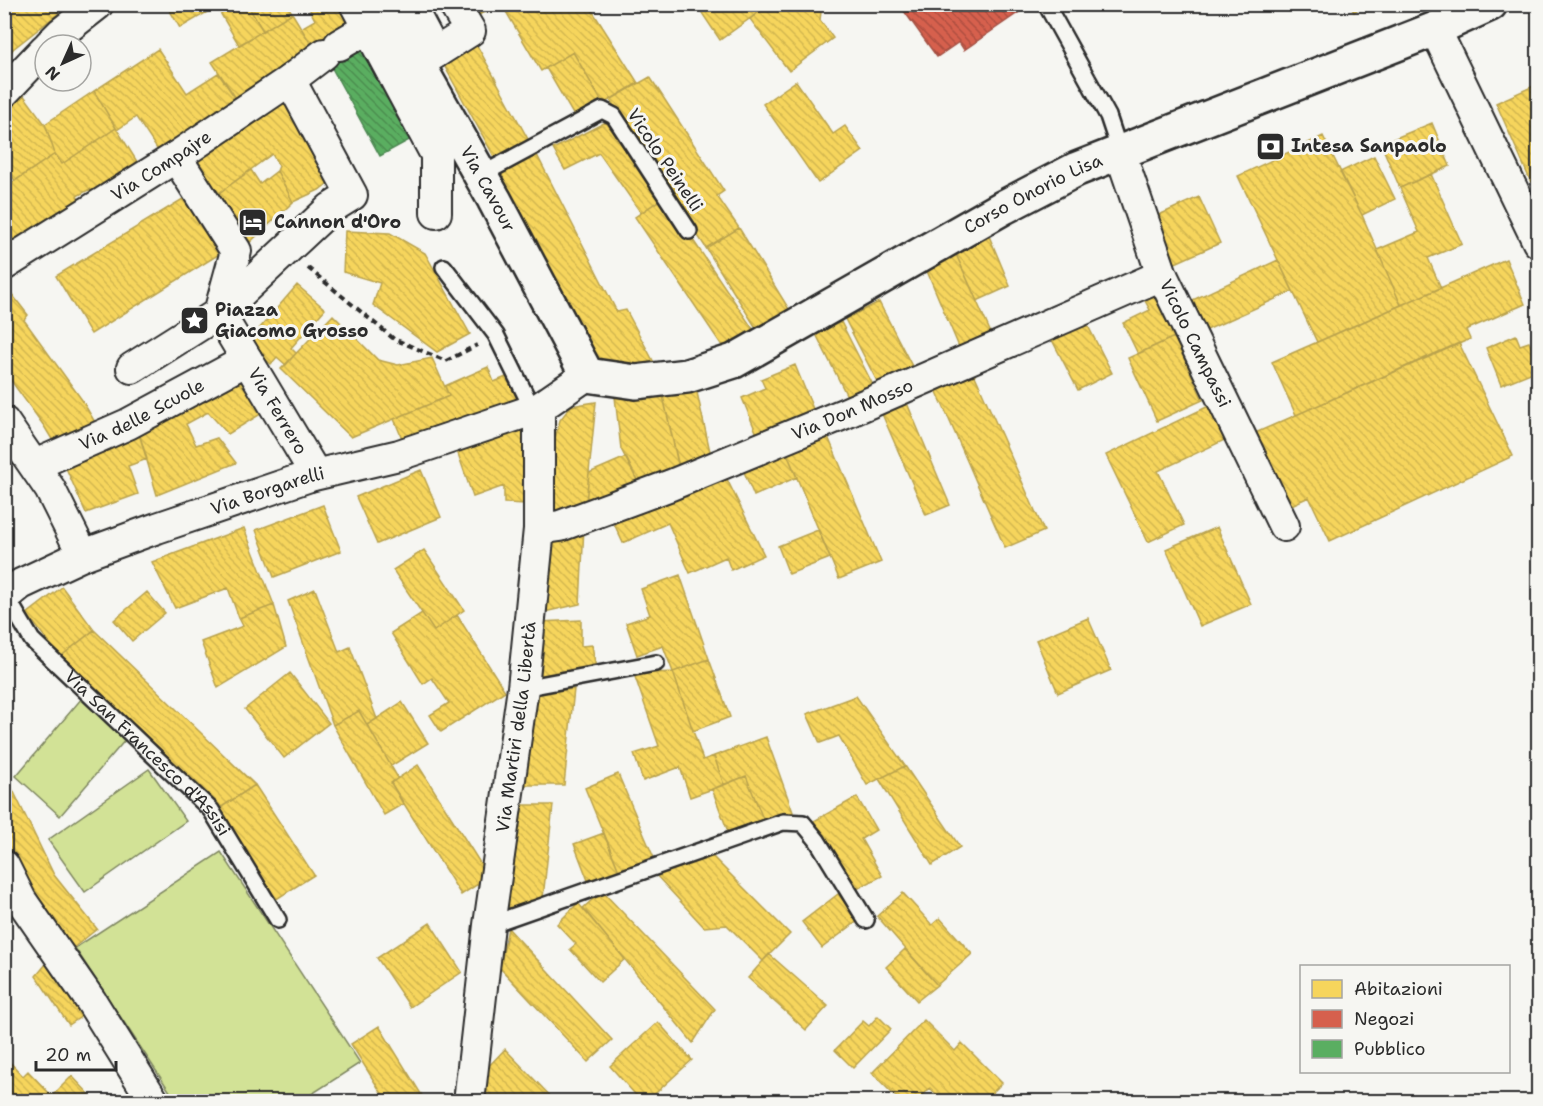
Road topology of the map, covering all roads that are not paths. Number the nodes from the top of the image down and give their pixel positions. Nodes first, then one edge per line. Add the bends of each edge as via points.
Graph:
1 (98, 4) edge
2 (409, 4) edge
3 (454, 4) edge
4 (1046, 4) edge
5 (1490, 4) edge
6 (369, 12) edge
7 (1435, 29) junction
8 (61, 33) edge
9 (427, 59) junction
10 (33, 62) edge
11 (290, 80) junction
12 (4, 92) edge
13 (1120, 152) junction
14 (176, 157) junction
15 (481, 175) junction
16 (436, 213) dead end
17 (689, 231) dead end
18 (1539, 242) edge
19 (4, 265) edge
20 (444, 267) dead end
21 (1161, 275) junction
22 (219, 313) junction
23 (247, 360) junction
24 (132, 368) dead end
25 (587, 375) junction
26 (536, 409) junction
27 (4, 422) edge
28 (35, 465) junction
29 (310, 476) junction
30 (1284, 526) dead end
31 (539, 529) junction
32 (83, 555) junction
33 (5, 596) edge
34 (656, 663) dead end
35 (523, 688) junction
36 (4, 866) edge
37 (278, 920) dead end
38 (866, 920) dead end
39 (489, 925) junction
40 (154, 1101) edge
41 (469, 1101) edge

1 - 8 street
2 - 9 street
3 - 9 street via 470,32
4 - 13 lane via 1108,116
5 - 7 street, Corso Onorio Lisa
6 - 9 street, Via Cavour
6 - 11 street, Via Compajre via 326,54
6 - 16 street via 436,155
7 - 13 street, Corso Onorio Lisa
7 - 18 street
9 - 15 street, Via Cavour
10 - 12 street
11 - 14 street, Via Compajre
11 - 22 street via 352,195 331,208
13 - 21 street, Vicolo Campassi
13 - 25 street, Corso Onorio Lisa via 1077,169 1004,207 734,362 687,376 636,382
14 - 19 street, Via Compajre
14 - 22 street via 236,251
15 - 17 lane, Vicolo Peinelli via 602,110 614,116
15 - 25 street, Via Cavour
20 - 26 lane via 496,334
21 - 30 street, Vicolo Campassi
21 - 31 street, Via Don Mosso via 671,485 560,526
22 - 23 street, Via Ferrero
22 - 24 street
23 - 28 street, Via delle Scuole via 128,424
23 - 29 street, Via Ferrero via 310,465
25 - 26 street
26 - 29 street, Via Borgarelli via 399,455
26 - 31 street, Via Martiri della Libertà
27 - 28 street
28 - 32 street
29 - 32 street, Via Borgarelli
31 - 35 street, Via Martiri della Libertà
32 - 33 street, Via Borgarelli via 21,584
33 - 37 lane, Via San Francesco d'Assisi via 32,640 211,810
34 - 35 lane
35 - 39 street, Via Martiri della Libertà
36 - 40 street via 21,900
38 - 39 lane via 803,823 783,822
39 - 41 street, Via Martiri della Libertà

